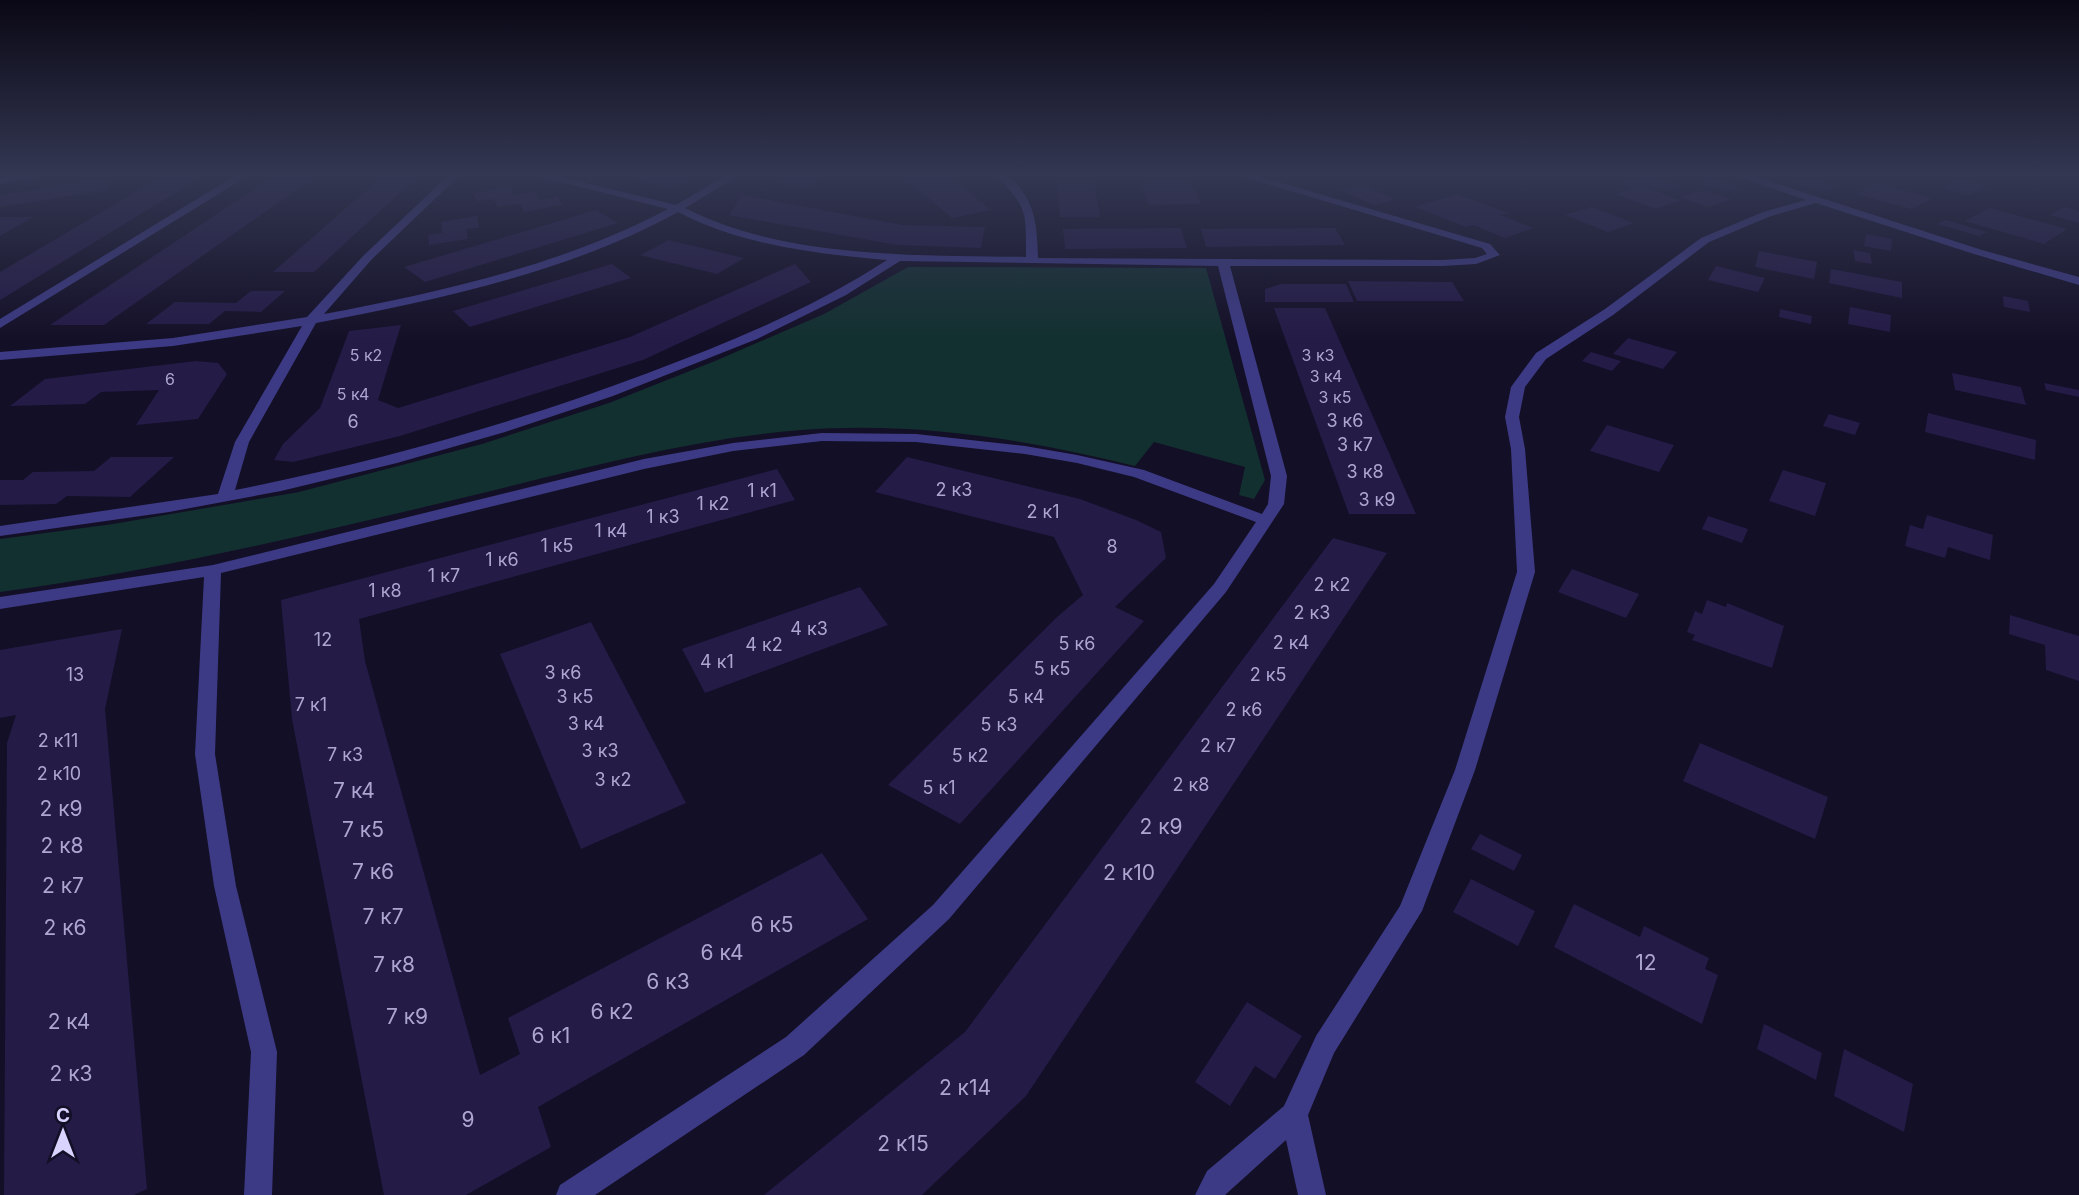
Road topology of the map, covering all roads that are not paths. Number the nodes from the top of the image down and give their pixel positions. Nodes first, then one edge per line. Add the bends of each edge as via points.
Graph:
1 (155, 230) edge
2 (397, 230) edge
3 (633, 230) edge
4 (728, 230) edge
5 (1031, 230) edge
6 (1430, 230) edge
7 (1729, 230) edge
8 (1909, 230) edge
9 (898, 258) junction
10 (1032, 261) junction
11 (1223, 263) junction
12 (2079, 281) edge
13 (311, 321) junction
14 (0, 324) edge
15 (0, 356) edge
16 (225, 497) junction
17 (1264, 520) junction
18 (0, 531) edge
19 (213, 570) junction
20 (0, 603) edge
21 (1293, 1115) junction
22 (258, 1195) edge
23 (570, 1195) edge
24 (1209, 1195) edge
25 (1312, 1195) edge

1 - 14 street
2 - 13 street
3 - 13 street via 536,266 371,310
4 - 9 street via 831,252
5 - 10 street
6 - 11 street via 1486,246 1494,255 1442,263
7 - 21 street via 1704,240 1609,312 1541,356 1518,387 1512,416 1526,572 1500,662 1465,770 1410,911 1325,1045
8 - 12 street
9 - 10 street
9 - 16 street via 845,290 716,352 549,415 467,441
10 - 11 street
11 - 17 street via 1279,476 1276,504
13 - 15 street via 198,339
13 - 16 street via 242,442
16 - 18 street
17 - 19 street via 1139,473 1077,459 916,438 822,437 644,464
17 - 23 street via 1220,588 941,912 795,1046
19 - 20 street
19 - 22 street via 205,754 225,886 264,1052
21 - 24 street via 1217,1181
21 - 25 street

